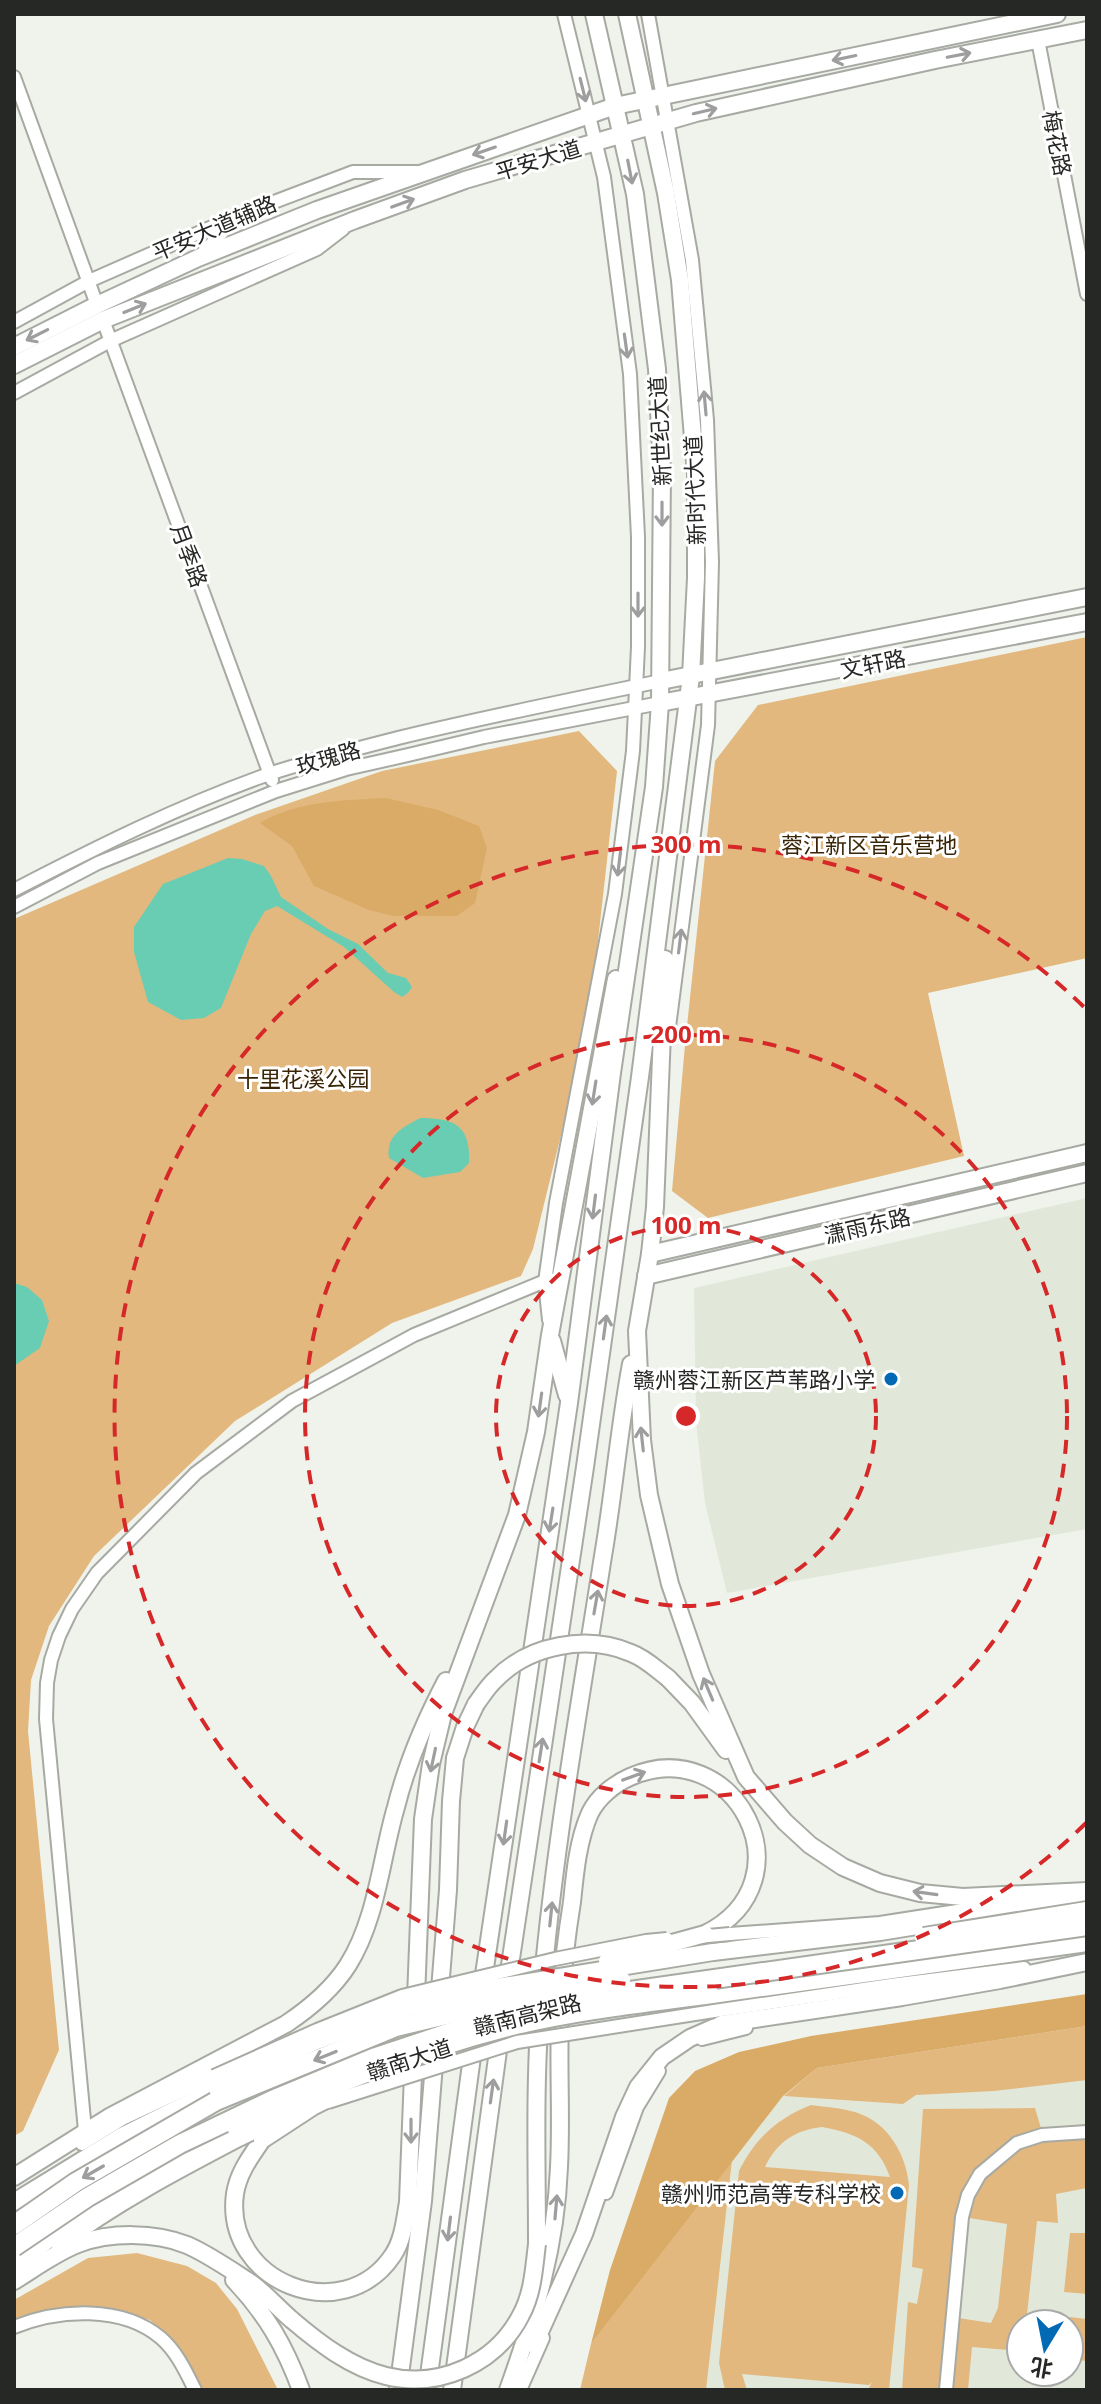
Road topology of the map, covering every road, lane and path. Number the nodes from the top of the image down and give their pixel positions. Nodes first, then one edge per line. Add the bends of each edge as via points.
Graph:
1 (564, 14) edge
2 (594, 14) edge
3 (627, 14) edge
4 (648, 14) edge
5 (1057, 14) edge
6 (1087, 30) edge
7 (1038, 40) junction
8 (14, 77) edge
9 (654, 97) junction
10 (615, 106) junction
11 (589, 116) junction
12 (659, 122) junction
13 (622, 134) junction
14 (595, 142) junction
15 (424, 172) junction
16 (237, 216) junction
17 (355, 220) junction
18 (198, 258) junction
19 (89, 281) junction
20 (1087, 294) edge
21 (100, 312) junction
22 (14, 322) edge
23 (110, 341) junction
24 (14, 347) edge
25 (14, 365) edge
26 (14, 393) edge
27 (1087, 597) edge
28 (1087, 622) edge
29 (710, 672) junction
30 (691, 676) junction
31 (661, 681) junction
32 (636, 686) junction
33 (709, 694) junction
34 (690, 698) junction
35 (660, 703) junction
36 (635, 708) junction
37 (270, 774) junction
38 (276, 791) junction
39 (645, 853) junction
40 (669, 858) junction
41 (14, 890) edge
42 (14, 907) edge
43 (659, 1101) junction
44 (1087, 1153) edge
45 (1087, 1173) edge
46 (650, 1254) junction
47 (561, 1275) junction
48 (646, 1276) junction
49 (545, 1282) junction
50 (637, 1331) junction
51 (550, 1335) junction
52 (569, 1403) junction
53 (479, 1616) junction
54 (746, 1777) junction
55 (1087, 1891) edge
56 (1087, 1899) edge
57 (1087, 1911) edge
58 (1087, 1926) edge
59 (700, 1936) junction
60 (1087, 1943) edge
61 (1087, 1961) edge
62 (1087, 1969) edge
63 (491, 1988) junction
64 (713, 2003) junction
65 (431, 2051) junction
66 (213, 2076) junction
67 (314, 2106) junction
68 (1087, 2132) edge
69 (238, 2134) junction
70 (86, 2136) junction
71 (14, 2177) edge
72 (14, 2186) edge
73 (14, 2202) edge
74 (14, 2225) edge
75 (14, 2247) edge
76 (216, 2262) junction
77 (14, 2277) edge
78 (14, 2327) edge
79 (512, 2389) edge
80 (195, 2390) edge
81 (301, 2390) edge
82 (398, 2390) edge
83 (427, 2390) edge
84 (452, 2390) edge
85 (946, 2390) edge

1 -> 11 street
2 - 10 main road, 新世纪大道
3 - 9 main road
4 - 9 street
5 -> 9 main road, 平安大道
6 - 7 main road, 平安大道
12 -> 7 main road, 平安大道
7 - 20 street, 梅花路
8 - 19 street, 月季路
9 - 10 main road, 平安大道
9 - 12 main road
10 - 11 main road, 平安大道
10 - 13 main road, 新世纪大道
11 - 14 street
11 -> 15 main road, 平安大道
12 - 13 main road, 平安大道
29 -> 12 street via 707,420 692,260
12 - 30 main road, 新时代大道 via 680,280 696,474
13 - 14 main road, 平安大道
13 -> 31 main road, 新世纪大道 via 657,369
17 -> 14 main road, 平安大道 via 465,180
14 -> 32 street via 630,374 638,537
15 - 16 street, 平安大道辅路 via 353,172
15 - 18 main road, 平安大道
16 - 18 street
16 - 19 street, 平安大道辅路
21 -> 17 main road, 平安大道
17 - 23 street via 317,249
18 - 21 main road, 平安大道
19 - 21 street, 月季路
19 - 22 street, 平安大道辅路
21 - 23 street, 月季路
21 -> 24 main road, 平安大道
21 - 25 main road, 平安大道
23 - 26 street
23 - 37 street, 月季路
27 - 29 main road, 文轩路
28 - 33 main road, 文轩路
29 - 30 main road, 文轩路
29 - 33 street
30 - 31 main road, 文轩路
30 - 34 main road, 新时代大道
31 - 32 street, 玫瑰路
31 - 35 main road, 新世纪大道
32 - 36 street
32 - 37 street, 玫瑰路 via 469,721
33 - 34 main road, 文轩路
43 -> 33 street
34 - 35 main road, 文轩路
34 - 40 main road, 新时代大道
35 - 36 street, 玫瑰路
35 - 39 main road, 新世纪大道
36 - 38 street, 玫瑰路 via 484,737
36 -> 49 street via 615,894
37 - 38 street, 月季路
37 - 41 street, 玫瑰路 via 90,850
38 - 42 street, 玫瑰路 via 98,863
39 -> 47 main road via 628,915
39 -> 52 main road
40 - 43 main road
84 -> 40 main road
43 - 46 main road
44 - 46 main road, 潇雨东路
45 - 48 main road, 潇雨东路
46 - 48 main road
47 - 49 street
47 - 51 main road
48 - 50 main road
49 - 51 street
49 - 70 street via 414,1335 292,1401 196,1473 97,1573 72,1609 51,1660 46,1719
54 -> 50 main road via 701,1674 658,1538 642,1440
76 -> 50 main road, bridge via 252,2284 324,2346 385,2376 429,2379 459,2372 484,2359 521,2316 532,2287 537,2244 537,2072 553,1891
51 - 52 main road
51 -> 53 main road via 517,1515
52 -> 83 main road
53 - 66 main road via 412,1756 362,1936 348,1964 311,2007
53 -> 67 main road, bridge via 443,1714 423,1819 404,2230 394,2254 376,2274 337,2292 291,2287 271,2276 252,2258 235,2219 235,2193 262,2140
55 -> 54 main road via 963,1897 880,1883 810,1845
54 - 82 main road, bridge via 692,1703 631,1652 578,1643 549,1648 496,1678 476,1704 455,1758 424,2188
55 - 59 street, bridge via 880,1923
56 - 63 main road, 赣南大道, bridge
57 -> 74 highway, 赣南高架路, bridge via 582,1985 396,2027 216,2101 76,2182
58 - 75 highway, 赣南高架路, bridge via 602,1995 454,2031 373,2058 180,2144
59 - 63 main road, bridge
59 - 66 street, bridge via 600,1950 416,1992
79 -> 59 main road via 556,2218 561,1999 578,1856 592,1810 621,1781 664,1769 688,1771 710,1778 743,1809 757,1849 751,1892 723,1925
60 - 64 main road, 赣南大道
61 - 64 street
61 - 79 main road via 902,1997 722,2024 662,2057 638,2087 624,2117 584,2234
62 - 79 street via 734,2030 694,2042 661,2067 637,2107 582,2254
63 - 66 main road, 赣南大道, bridge via 404,2008
64 - 65 main road, 赣南大道, bridge via 595,2011 512,2027
64 - 67 street, bridge via 517,2042
65 - 67 main road, bridge
65 - 69 main road, 赣南大道, bridge via 339,2083
66 - 70 main road
66 - 73 main road, 赣南大道
67 - 69 street, bridge
68 - 85 street via 1042,2135 1017,2143 980,2174 968,2195
69 - 77 main road, 赣南大道 via 168,2163 68,2224
70 - 71 main road
70 - 72 street
76 - 77 main road via 186,2245 146,2235 108,2237 80,2243
76 - 81 main road via 258,2306
78 - 80 street via 73,2315 124,2318 163,2340

